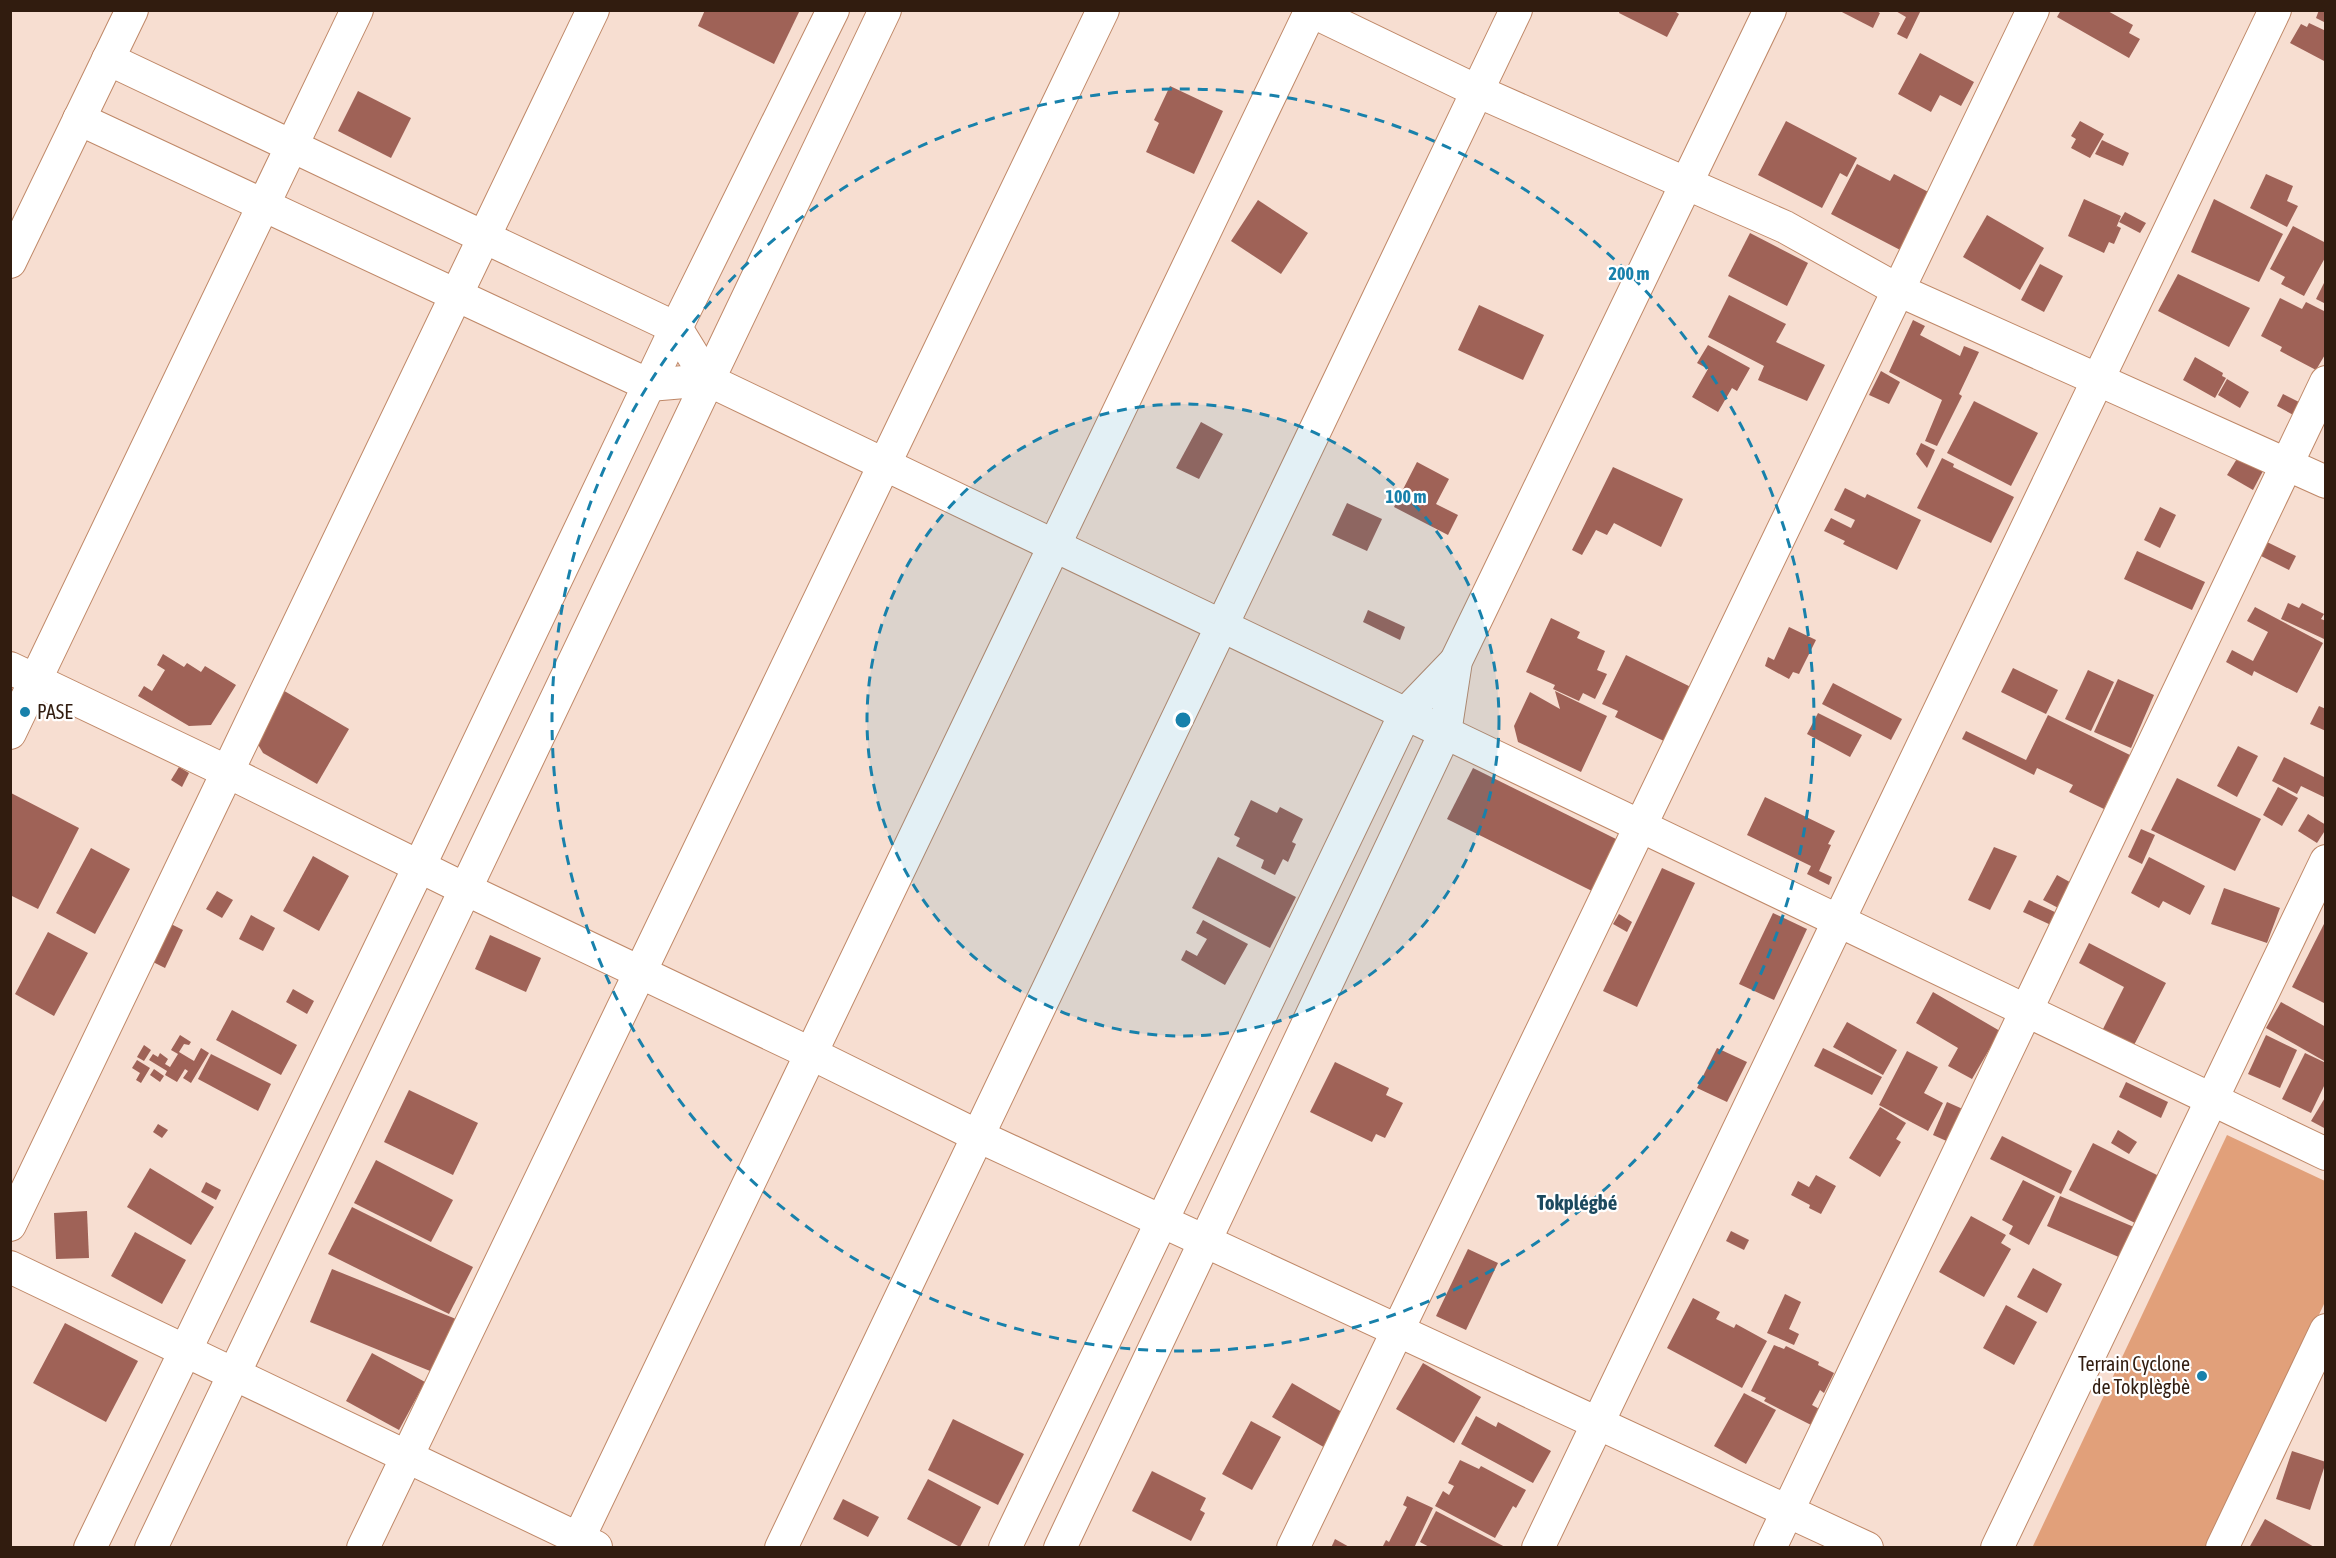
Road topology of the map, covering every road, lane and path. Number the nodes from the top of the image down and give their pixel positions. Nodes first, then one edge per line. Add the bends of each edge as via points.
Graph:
1 (132, 10) edge
2 (357, 10) edge
3 (593, 10) edge
4 (832, 10) edge
5 (885, 10) edge
6 (1103, 10) edge
7 (1516, 10) edge
8 (1770, 10) edge
9 (2033, 10) edge
10 (2275, 10) edge
11 (1310, 11) edge
12 (108, 59) junction
13 (1478, 91) junction
14 (80, 119) junction
15 (292, 146) junction
16 (1687, 185) junction
17 (264, 205) junction
18 (484, 237) junction
19 (10, 262) edge
20 (1898, 290) junction
21 (456, 295) junction
22 (676, 328) junction
23 (708, 380) junction
24 (2099, 381) junction
25 (2325, 382) edge
26 (648, 385) junction
27 (2288, 463) junction
28 (885, 465) junction
29 (2325, 482) edge
30 (1054, 545) junction
31 (1221, 626) junction
32 (1456, 661) junction
33 (23, 674) edge
34 (1405, 714) junction
35 (10, 733) edge
36 (1445, 733) junction
37 (228, 772) junction
38 (1641, 826) junction
39 (2325, 861) edge
40 (419, 867) junction
41 (465, 890) junction
42 (1838, 921) junction
43 (640, 972) junction
44 (2025, 1010) junction
45 (810, 1053) junction
46 (2211, 1099) junction
47 (978, 1136) junction
48 (2325, 1154) edge
49 (1161, 1221) junction
50 (10, 1225) edge
51 (1205, 1240) junction
52 (10, 1267) edge
53 (1398, 1330) junction
54 (2325, 1330) edge
55 (186, 1350) junction
56 (234, 1374) junction
57 (1598, 1423) junction
58 (407, 1456) junction
59 (1787, 1510) junction
60 (583, 1544) edge
61 (90, 1548) edge
62 (151, 1548) edge
63 (363, 1548) edge
64 (781, 1548) edge
65 (1005, 1548) edge
66 (1060, 1548) edge
67 (1293, 1548) edge
68 (1539, 1548) edge
69 (1770, 1548) edge
70 (1867, 1548) edge
71 (1997, 1548) edge
72 (2222, 1548) edge

1 - 12 street
2 - 15 street
3 - 18 street
4 - 22 street
5 - 23 street
6 - 28 street
7 - 13 street
8 - 16 street
9 - 20 street
10 - 24 street
11 - 13 street
11 - 30 street
12 - 14 street
12 - 15 street
13 - 16 street
13 - 31 street
14 - 17 street
14 - 19 street
15 - 17 street
15 - 18 street
16 - 20 street via 1785,227
16 - 32 street
17 - 21 street
17 - 33 street
18 - 21 street
18 - 22 street
20 - 24 street
20 - 38 street
21 - 26 street
21 - 37 street
22 - 23 street
22 - 26 street
23 - 26 street
23 - 28 street
23 - 41 street
24 - 27 street
24 - 42 street
25 - 27 street
26 - 40 street
27 - 29 street
27 - 44 street
28 - 30 street
28 - 43 street
30 - 31 street
30 - 45 street
31 - 34 street
31 - 47 street
32 - 34 street
32 - 36 street
33 - 35 street
33 - 37 street
34 - 36 street
34 - 49 street
36 - 38 street
36 - 51 street
37 - 40 street
37 - 50 street
38 - 42 street
38 - 53 street
39 - 46 street
40 - 41 street
40 - 55 street
41 - 43 street
41 - 56 street
42 - 44 street
42 - 57 street
43 - 45 street
43 - 58 street
44 - 46 street
44 - 59 street
45 - 47 street
45 - 60 street
46 - 48 street
46 - 71 street
47 - 49 street
47 - 64 street
49 - 51 street
49 - 65 street
51 - 53 street
51 - 66 street
52 - 55 street
53 - 57 street
53 - 67 street
54 - 72 street
55 - 56 street
55 - 61 street
56 - 58 street
56 - 62 street
57 - 59 street
57 - 68 street
58 - 60 street
58 - 63 street
59 - 69 street
59 - 70 street

